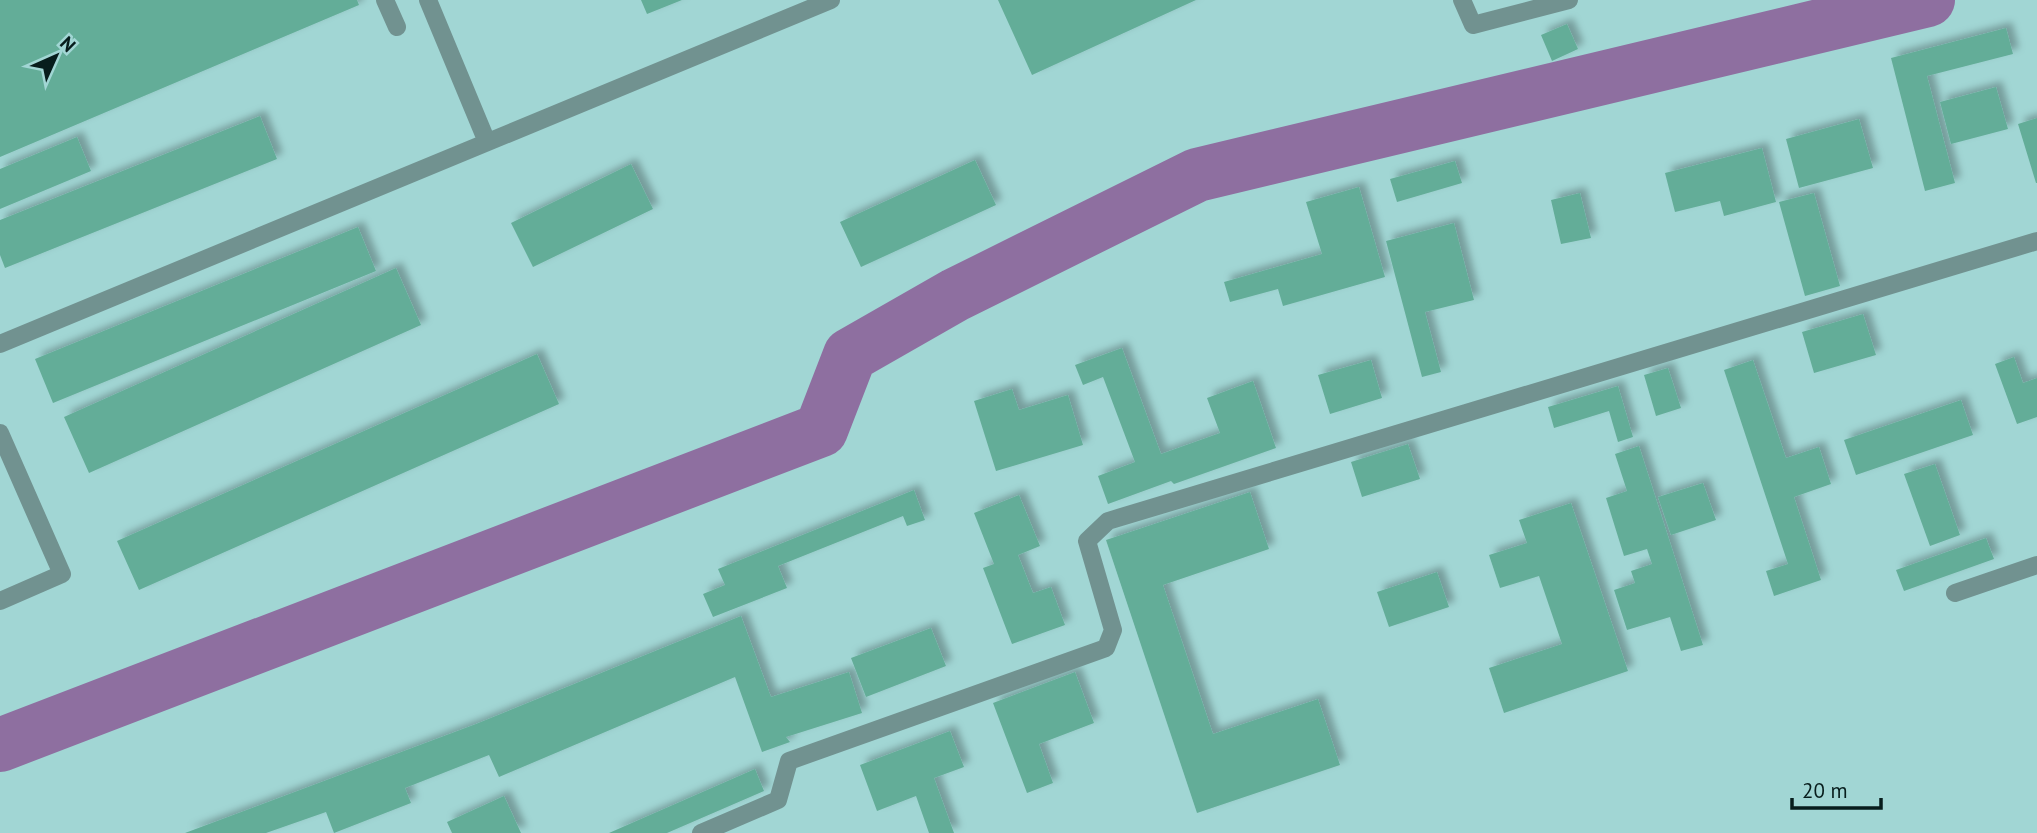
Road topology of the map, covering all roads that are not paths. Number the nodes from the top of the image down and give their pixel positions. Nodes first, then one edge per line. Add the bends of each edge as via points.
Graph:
1 (385, 0) edge
2 (428, 0) edge
3 (831, 0) edge
4 (1462, 0) edge
5 (1569, 0) edge
6 (397, 27) dead end
7 (487, 142) junction
8 (2037, 242) edge
9 (0, 344) edge
10 (0, 433) edge
11 (2037, 565) edge
12 (1955, 593) dead end
13 (0, 601) edge
14 (701, 833) edge

1 - 6 street
2 - 7 street
3 - 7 street
4 - 5 street via 1474,25
7 - 9 street
8 - 14 street via 1108,521 1087,541 1113,630 1106,649 789,761 778,800
10 - 13 street via 62,574
11 - 12 street

